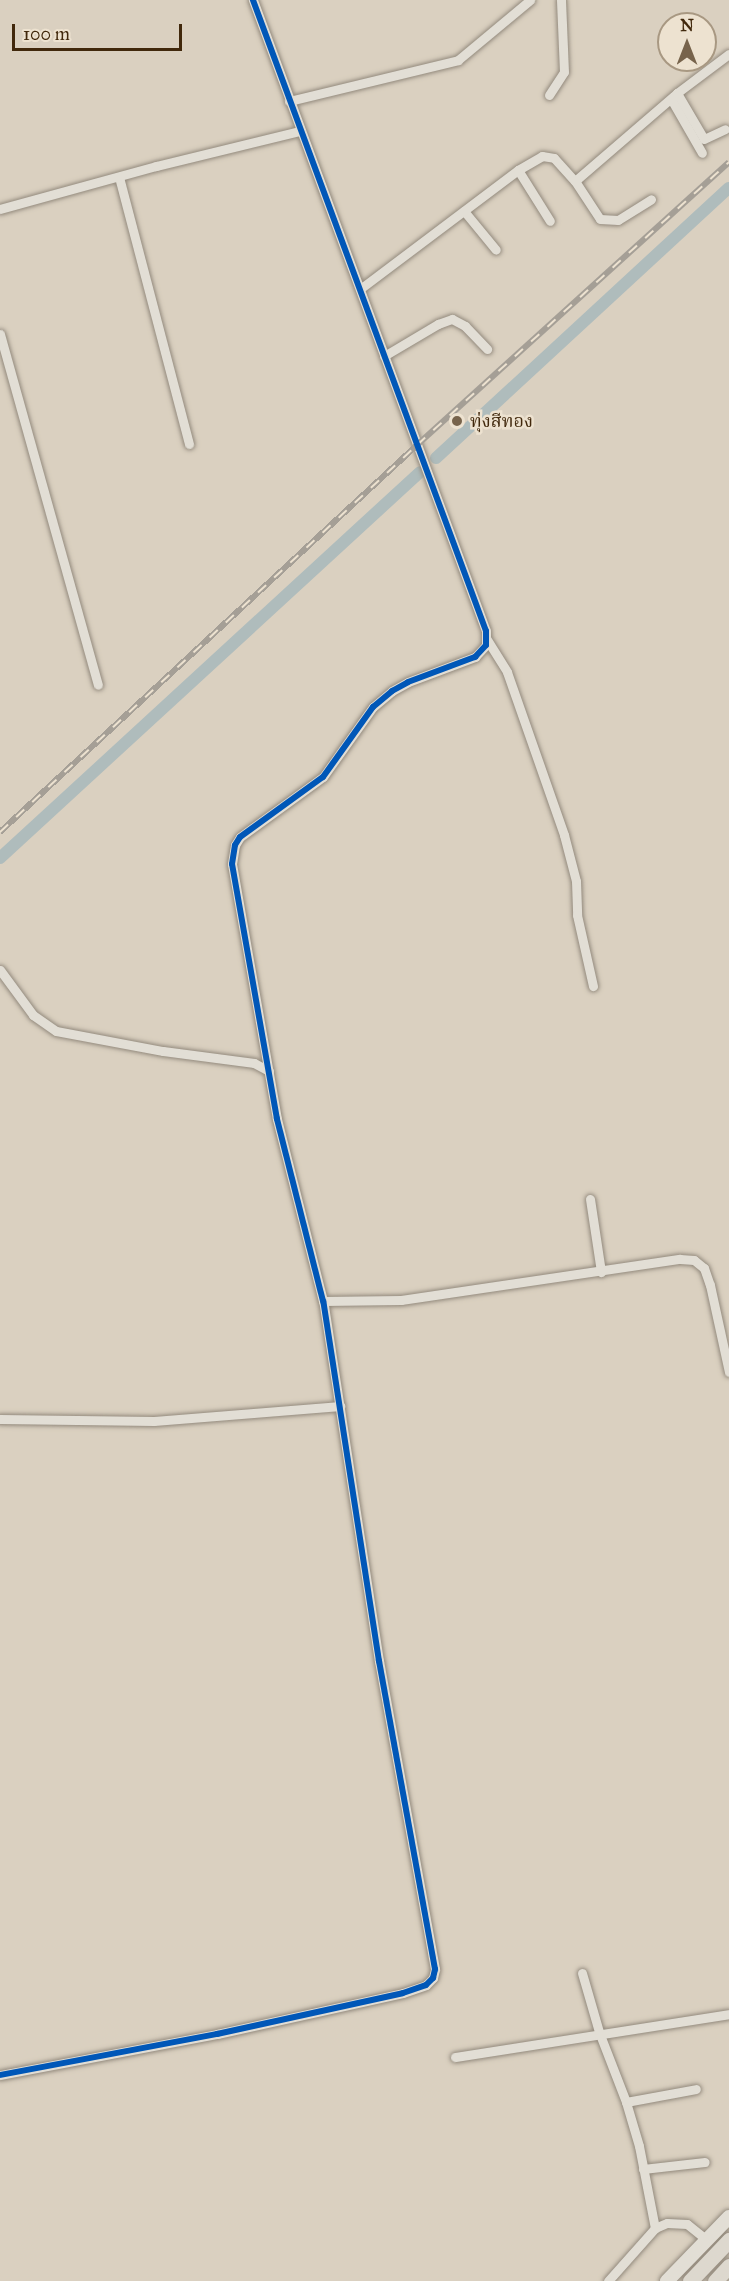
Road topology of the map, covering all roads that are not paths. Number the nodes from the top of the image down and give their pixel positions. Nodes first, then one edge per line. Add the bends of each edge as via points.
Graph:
1 (253, 0) edge
2 (530, 0) edge
3 (561, 0) edge
4 (729, 54) edge
5 (549, 94) dead end
6 (674, 96) junction
7 (290, 100) junction
8 (725, 129) dead end
9 (300, 131) junction
10 (702, 153) dead end
11 (518, 170) junction
12 (118, 177) junction
13 (575, 181) junction
14 (651, 199) dead end
15 (0, 209) edge
16 (464, 211) junction
17 (550, 221) dead end
18 (496, 250) dead end
19 (360, 289) junction
20 (0, 334) edge
21 (487, 349) dead end
22 (384, 356) junction
23 (189, 444) dead end
24 (486, 638) junction
25 (98, 685) dead end
26 (0, 970) edge
27 (593, 986) dead end
28 (269, 1071) junction
29 (591, 1199) dead end
30 (601, 1272) junction
31 (323, 1301) junction
32 (729, 1372) edge
33 (340, 1406) junction
34 (0, 1419) edge
35 (582, 1973) dead end
36 (729, 2014) edge
37 (600, 2034) junction
38 (454, 2057) dead end
39 (0, 2075) edge
40 (696, 2089) dead end
41 (626, 2102) junction
42 (705, 2162) dead end
43 (643, 2169) junction
44 (729, 2217) edge
45 (655, 2228) junction
46 (707, 2240) junction
47 (729, 2240) edge
48 (729, 2266) edge
49 (608, 2281) edge
50 (667, 2281) edge
51 (690, 2281) edge
52 (715, 2281) edge

1 - 7 street
2 - 7 street via 458,60
3 - 5 street via 564,72
4 - 6 street
6 - 8 street via 704,139
6 - 10 street
6 - 13 street
7 - 9 street
9 - 12 street
9 - 19 street
11 - 13 street via 547,155
11 - 16 street
11 - 17 street
12 - 15 street
12 - 23 street
13 - 14 street via 600,219 618,220
16 - 18 street
16 - 19 street
19 - 22 street
20 - 25 street
21 - 22 street via 465,326 452,319
22 - 24 street
24 - 27 street via 507,672 564,835 576,881 577,915
24 - 28 street via 483,651 475,657 392,691 373,707 323,777 234,845 232,879
26 - 28 street via 33,1015 56,1031 254,1063
28 - 31 street via 277,1119
29 - 30 street
30 - 31 street via 401,1300
30 - 32 street via 694,1260 704,1268 710,1286
31 - 33 street
33 - 34 street via 154,1421
33 - 39 street via 379,1661 435,1961 433,1978 426,1985 403,1993 217,2034
35 - 37 street
36 - 37 street
37 - 38 street
37 - 41 street
40 - 41 street
41 - 43 street
42 - 43 street
43 - 45 street
44 - 46 main road
45 - 46 street via 680,2222
45 - 49 street
46 - 50 main road
47 - 51 highway
48 - 52 highway

